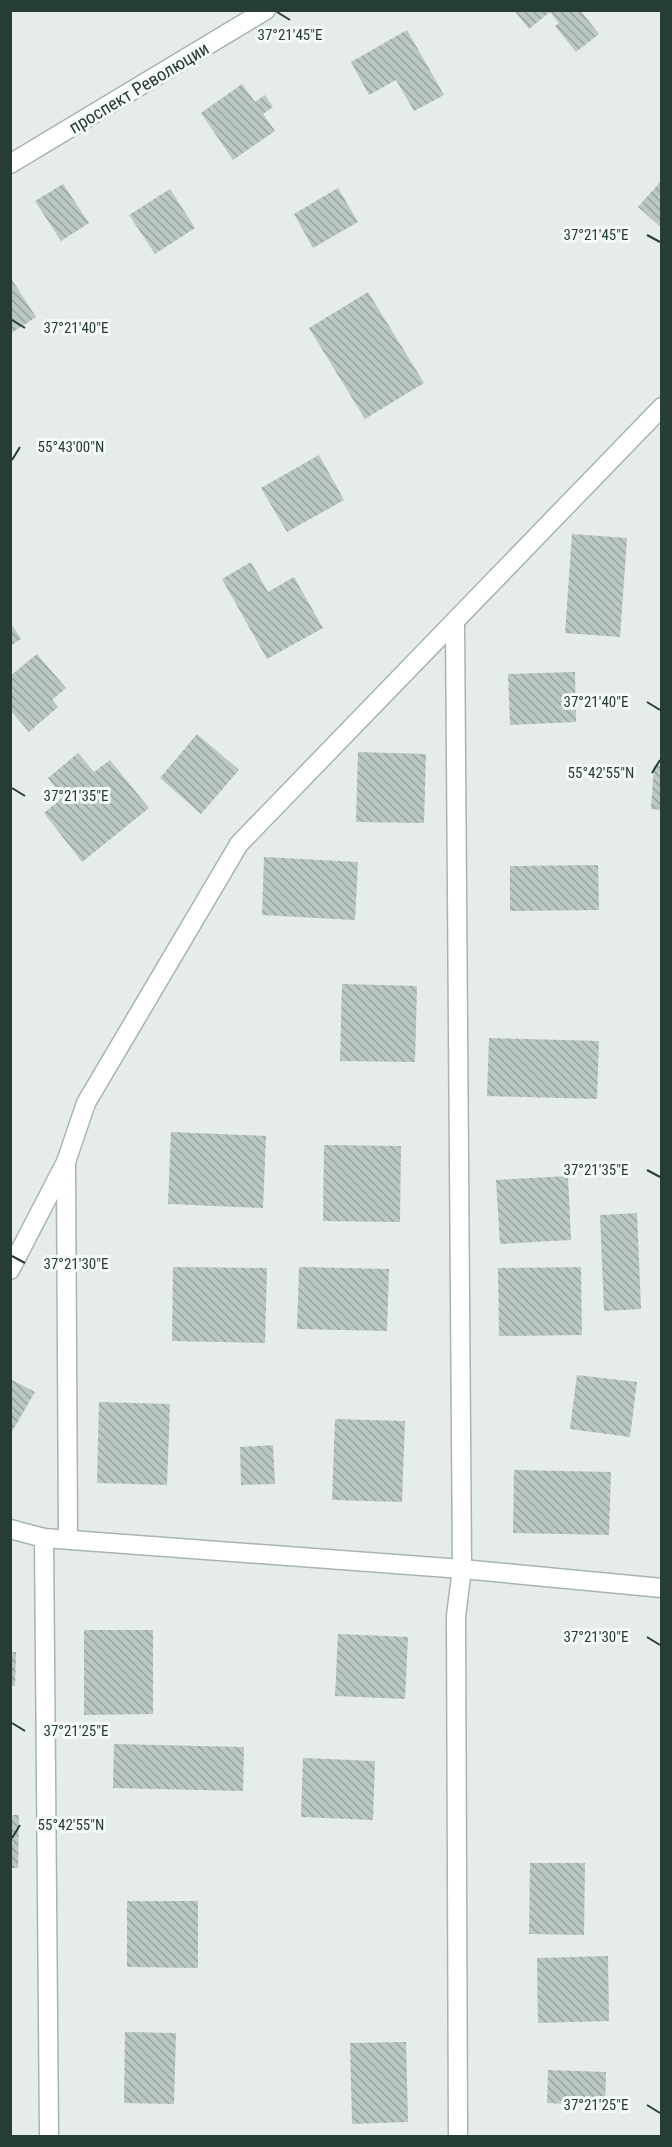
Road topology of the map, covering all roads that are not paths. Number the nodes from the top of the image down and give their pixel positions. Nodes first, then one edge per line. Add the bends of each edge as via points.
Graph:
1 (266, 10) edge
2 (10, 164) edge
3 (662, 407) edge
4 (455, 621) junction
5 (66, 1162) junction
6 (10, 1270) edge
7 (10, 1528) edge
8 (44, 1538) junction
9 (68, 1539) junction
10 (462, 1569) junction
11 (662, 1588) edge
12 (49, 2136) edge
13 (458, 2136) edge

1 - 2 street, проспект Революции
3 - 4 street
4 - 5 street via 239,844 86,1103
4 - 10 street
5 - 6 street
5 - 9 street
7 - 8 street
8 - 9 street
8 - 12 street
9 - 10 street
10 - 11 street
10 - 13 street via 456,1616

